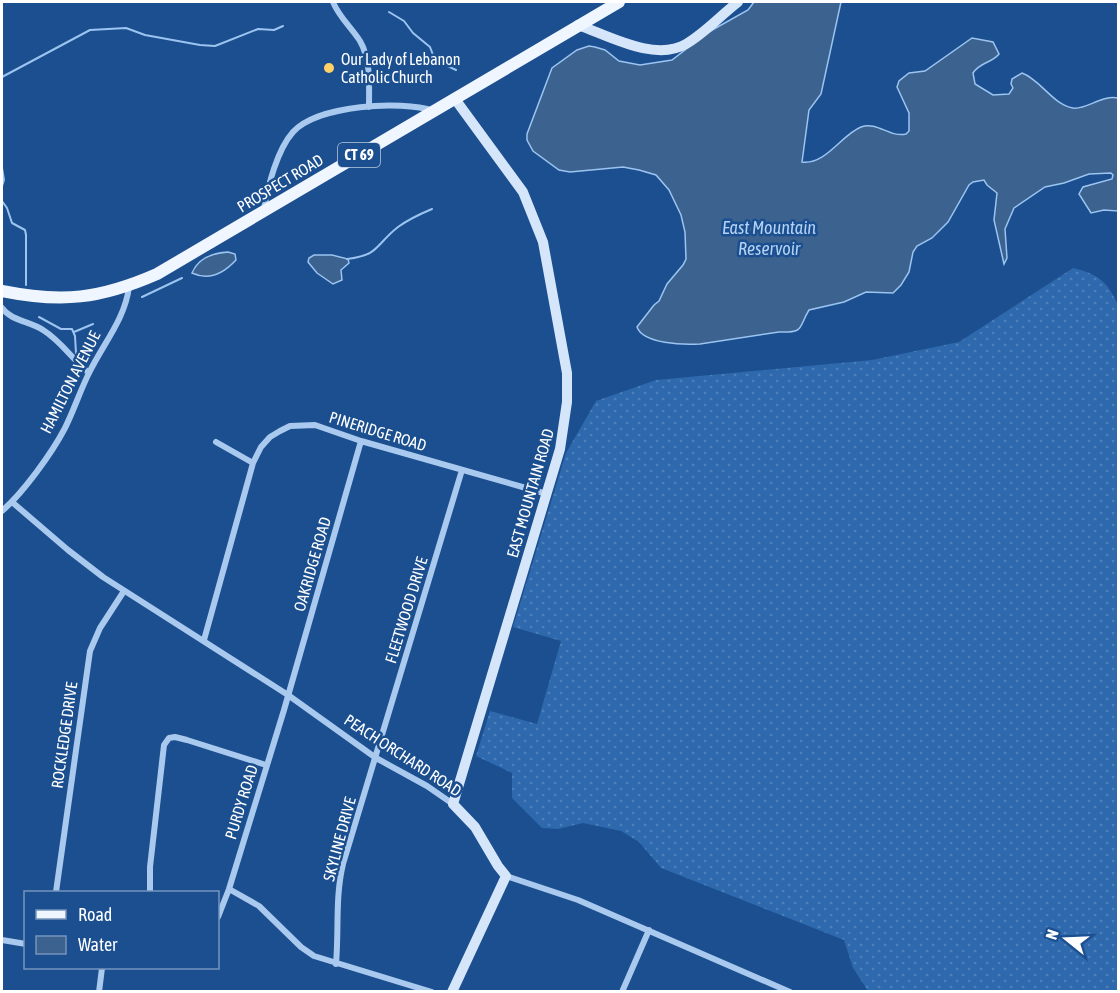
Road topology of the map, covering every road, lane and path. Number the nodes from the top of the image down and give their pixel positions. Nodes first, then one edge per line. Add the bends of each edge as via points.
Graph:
1 (333, 2) edge
2 (619, 2) edge
3 (738, 2) edge
4 (578, 25) junction
5 (455, 99) junction
6 (369, 107) junction
7 (434, 112) junction
8 (263, 213) junction
9 (129, 286) junction
10 (2, 291) edge
11 (2, 308) edge
12 (89, 373) junction
13 (361, 441) junction
14 (216, 442) dead end
15 (253, 463) junction
16 (462, 470) junction
17 (547, 494) junction
18 (12, 502) junction
19 (2, 511) edge
20 (124, 591) junction
21 (204, 640) junction
22 (288, 695) junction
23 (376, 758) junction
24 (266, 765) junction
25 (453, 804) junction
26 (506, 876) junction
27 (229, 889) junction
28 (56, 891) edge
29 (150, 891) edge
30 (219, 914) edge
31 (649, 930) junction
32 (2, 940) edge
33 (24, 944) edge
34 (336, 964) junction
35 (102, 969) edge
36 (99, 992) edge
37 (432, 992) edge
38 (452, 992) edge
39 (622, 992) edge
40 (790, 992) edge

1 - 6 street via 366,54
2 - 4 main road, PROSPECT ROAD / CT 69
3 - 4 street via 686,44 664,51 644,49
4 - 5 main road, PROSPECT ROAD / CT 69
5 - 7 main road, PROSPECT ROAD / CT 69
5 - 17 street, EAST MOUNTAIN ROAD via 523,192 543,242 567,373 560,449
6 - 7 street via 413,105
6 - 8 street via 319,117 294,131 275,168
7 - 8 main road, PROSPECT ROAD / CT 69
8 - 9 main road, PROSPECT ROAD / CT 69
9 - 10 main road, PROSPECT ROAD / CT 69 via 68,298 29,297
9 - 12 street, HAMILTON AVENUE via 121,316
11 - 12 street via 10,316 50,334
12 - 18 street, HAMILTON AVENUE via 60,437
13 - 15 street, PINERIDGE ROAD via 315,425 290,426 270,437
13 - 16 street, PINERIDGE ROAD
13 - 22 street, OAKRIDGE ROAD
14 - 15 street
15 - 21 street, PINERIDGE ROAD
16 - 17 street, PINERIDGE ROAD
16 - 23 street, FLEETWOOD DRIVE
17 - 25 street, EAST MOUNTAIN ROAD
18 - 19 street, HAMILTON AVENUE
18 - 20 street, PEACH ORCHARD ROAD via 82,562
20 - 21 street, PEACH ORCHARD ROAD
20 - 28 street, ROCKLEDGE DRIVE via 90,651
21 - 22 street, PEACH ORCHARD ROAD
22 - 23 street, PEACH ORCHARD ROAD
22 - 24 street, PURDY ROAD
23 - 25 street, PEACH ORCHARD ROAD
23 - 34 street, SKYLINE DRIVE via 339,881
24 - 27 street, PURDY ROAD
24 - 29 street via 175,736 169,738 164,745
25 - 26 street, PEACH ORCHARD ROAD via 475,827
26 - 31 street
26 - 38 street
27 - 30 street, PURDY ROAD
27 - 34 street via 259,906 301,947
31 - 39 street
31 - 40 street
32 - 33 street
34 - 37 street
35 - 36 street

